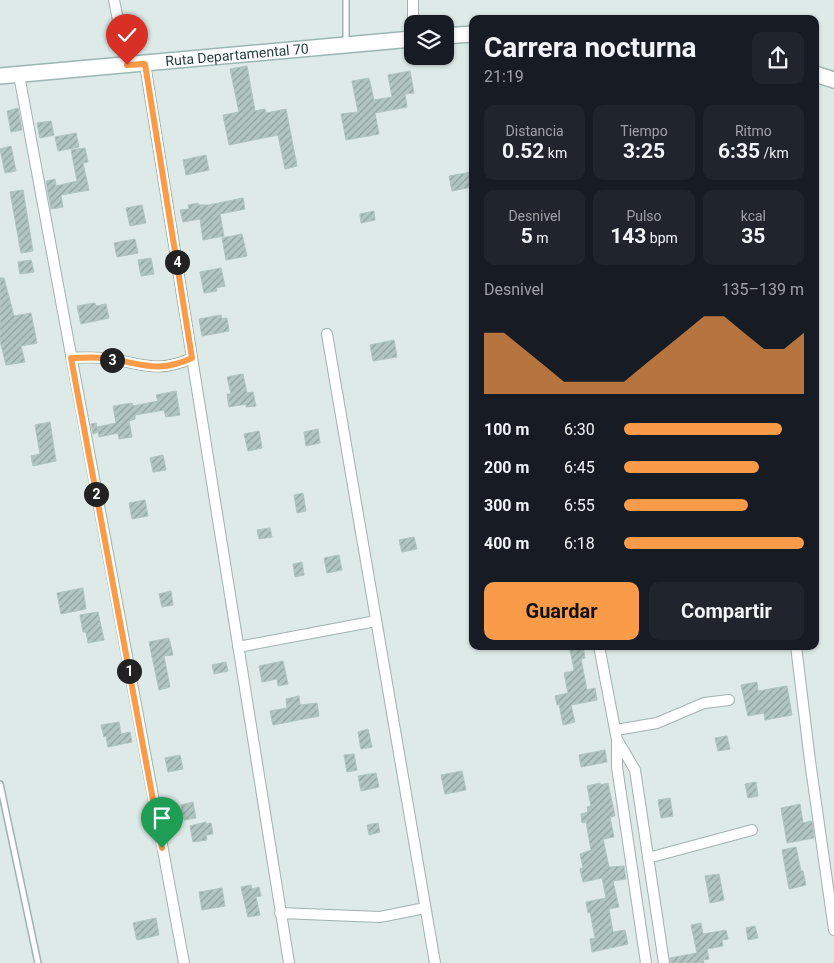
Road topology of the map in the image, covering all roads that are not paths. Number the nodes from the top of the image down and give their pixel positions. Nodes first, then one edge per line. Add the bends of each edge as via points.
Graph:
1 (114, 0) edge
2 (346, 0) edge
3 (413, 0) edge
4 (413, 15) edge
5 (469, 34) edge
6 (454, 35) edge
7 (404, 40) edge
8 (346, 45) junction
9 (145, 64) junction
10 (127, 65) junction
11 (19, 75) junction
12 (819, 75) edge
13 (0, 76) edge
14 (834, 80) edge
15 (326, 334) dead end
16 (71, 358) junction
17 (192, 358) junction
18 (376, 621) junction
19 (238, 647) junction
20 (601, 650) edge
21 (796, 650) edge
22 (729, 700) dead end
23 (616, 735) junction
24 (0, 784) edge
25 (752, 830) dead end
26 (648, 858) junction
27 (425, 908) junction
28 (280, 913) junction
29 (834, 930) edge
30 (38, 963) edge
31 (184, 963) edge
32 (289, 963) edge
33 (435, 963) edge
34 (646, 963) edge
35 (664, 963) edge

1 - 10 street
2 - 8 lane
3 - 4 street
5 - 6 main road
7 - 8 main road, Ruta Departamental 70
8 - 9 main road, Ruta Departamental 70
9 - 10 main road, Ruta Departamental 70
9 - 17 street
10 - 11 main road, Ruta Departamental 70
11 - 13 main road, Ruta Departamental 70
11 - 16 street
12 - 14 main road
15 - 18 street
16 - 17 street via 103,358 156,368
16 - 31 street
17 - 19 street
18 - 19 street
18 - 27 street
19 - 28 street
20 - 23 street
21 - 29 street
22 - 23 street via 704,703
23 - 26 street via 635,770
23 - 34 street via 617,767
24 - 30 lane
25 - 26 street
26 - 35 street
27 - 28 street via 380,917
27 - 33 street
28 - 32 street

